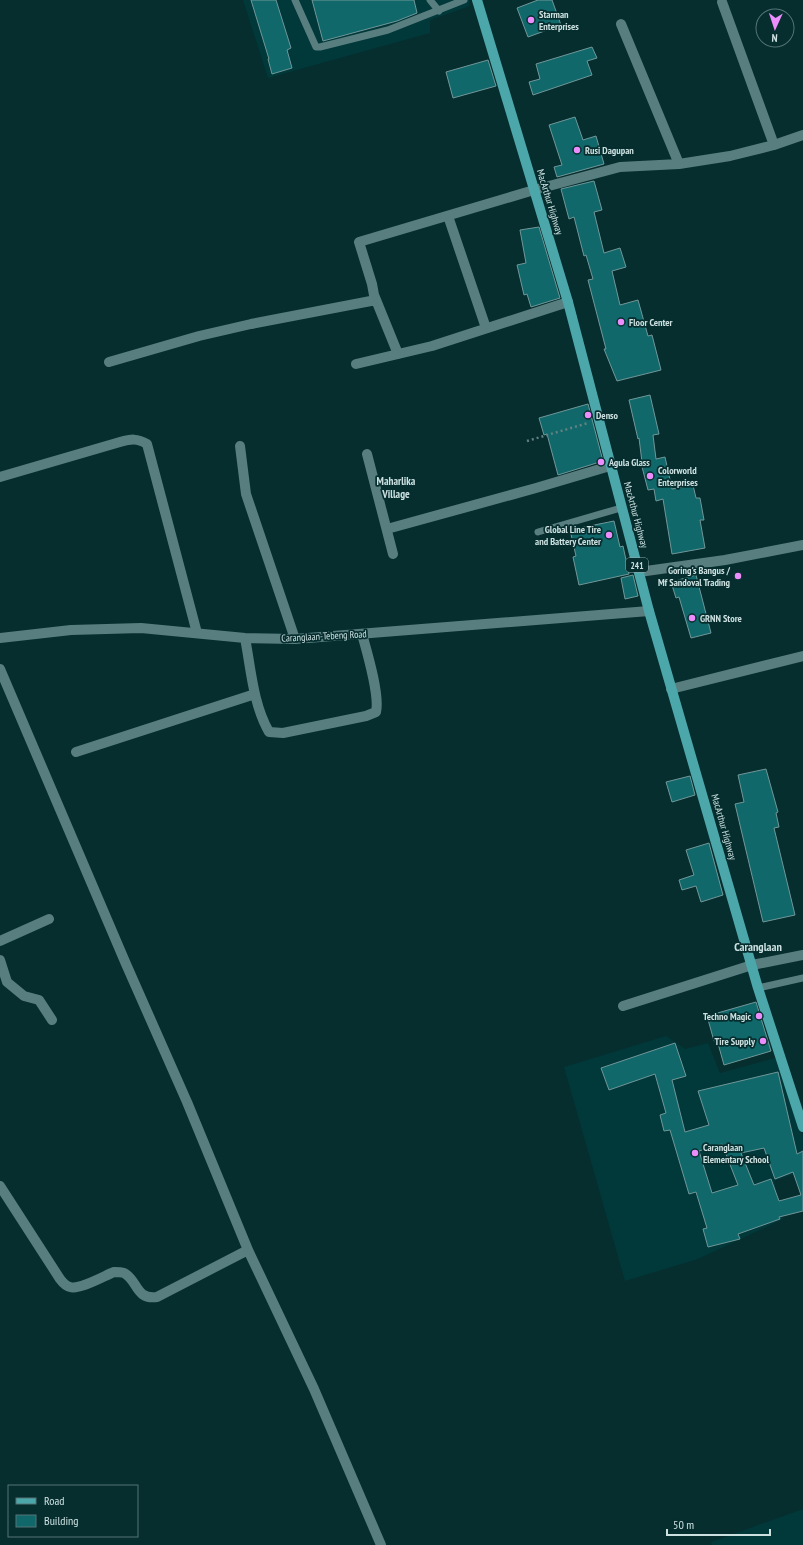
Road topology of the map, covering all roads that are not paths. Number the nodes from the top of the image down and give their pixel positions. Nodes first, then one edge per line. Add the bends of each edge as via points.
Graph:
1 (295, 0) edge
2 (430, 0) edge
3 (464, 0) edge
4 (477, 0) edge
5 (722, 2) dead end
6 (439, 11) junction
7 (621, 24) dead end
8 (803, 136) edge
9 (774, 145) junction
10 (679, 164) junction
11 (534, 190) junction
12 (448, 216) junction
13 (376, 300) junction
14 (568, 302) junction
15 (486, 328) junction
16 (398, 354) junction
17 (109, 362) dead end
18 (356, 364) dead end
19 (240, 446) dead end
20 (367, 454) dead end
21 (610, 466) junction
22 (0, 477) edge
23 (621, 508) junction
24 (387, 529) junction
25 (538, 532) dead end
26 (803, 545) edge
27 (393, 554) dead end
28 (639, 572) junction
29 (648, 611) junction
30 (197, 633) junction
31 (362, 634) junction
32 (0, 638) edge
33 (245, 638) junction
34 (295, 639) junction
35 (803, 656) edge
36 (0, 669) edge
37 (671, 689) junction
38 (255, 694) junction
39 (76, 752) dead end
40 (49, 919) dead end
41 (0, 941) edge
42 (803, 955) edge
43 (0, 960) edge
44 (752, 965) junction
45 (803, 978) edge
46 (758, 988) junction
47 (623, 1006) dead end
48 (52, 1020) dead end
49 (803, 1127) edge
50 (0, 1186) edge
51 (248, 1250) junction
52 (381, 1545) edge

1 - 6 lane via 316,47 388,30
2 - 6 lane
3 - 6 lane
4 - 11 main road, MacArthur Highway / 241
5 - 9 street
7 - 10 street
8 - 9 street
9 - 10 street via 730,156
10 - 11 street via 620,167
11 - 12 street
11 - 14 main road, MacArthur Highway / 241
12 - 13 street via 359,242
12 - 15 street
13 - 16 street
13 - 17 street via 199,336
14 - 15 street
14 - 21 main road, MacArthur Highway / 241
15 - 16 street
16 - 18 street
19 - 34 street via 246,494
20 - 24 street
21 - 23 main road, MacArthur Highway / 241
21 - 24 street
22 - 30 street via 133,439 147,444
23 - 25 lane
23 - 28 main road, MacArthur Highway / 241
24 - 27 street
26 - 28 street via 725,560
28 - 29 main road, MacArthur Highway / 241
29 - 31 street, Caranglaan-Tebeng Road
29 - 37 main road, MacArthur Highway / 241
30 - 32 street, Caranglaan-Tebeng Road via 141,628 71,630
30 - 33 street, Caranglaan-Tebeng Road
31 - 34 street, Caranglaan-Tebeng Road
31 - 38 street via 378,704 376,712 283,733 269,732
33 - 34 street, Caranglaan-Tebeng Road
33 - 38 street
35 - 37 street
36 - 51 street
37 - 44 main road, MacArthur Highway / 241
38 - 39 street
40 - 41 street
42 - 44 street
43 - 48 street via 7,982 24,996 39,1000
44 - 46 main road, MacArthur Highway / 241
44 - 47 street
45 - 46 lane
46 - 49 main road, MacArthur Highway / 241
50 - 51 street via 60,1279 70,1287 78,1287 119,1272 128,1276 145,1296 157,1297
51 - 52 street via 314,1390

